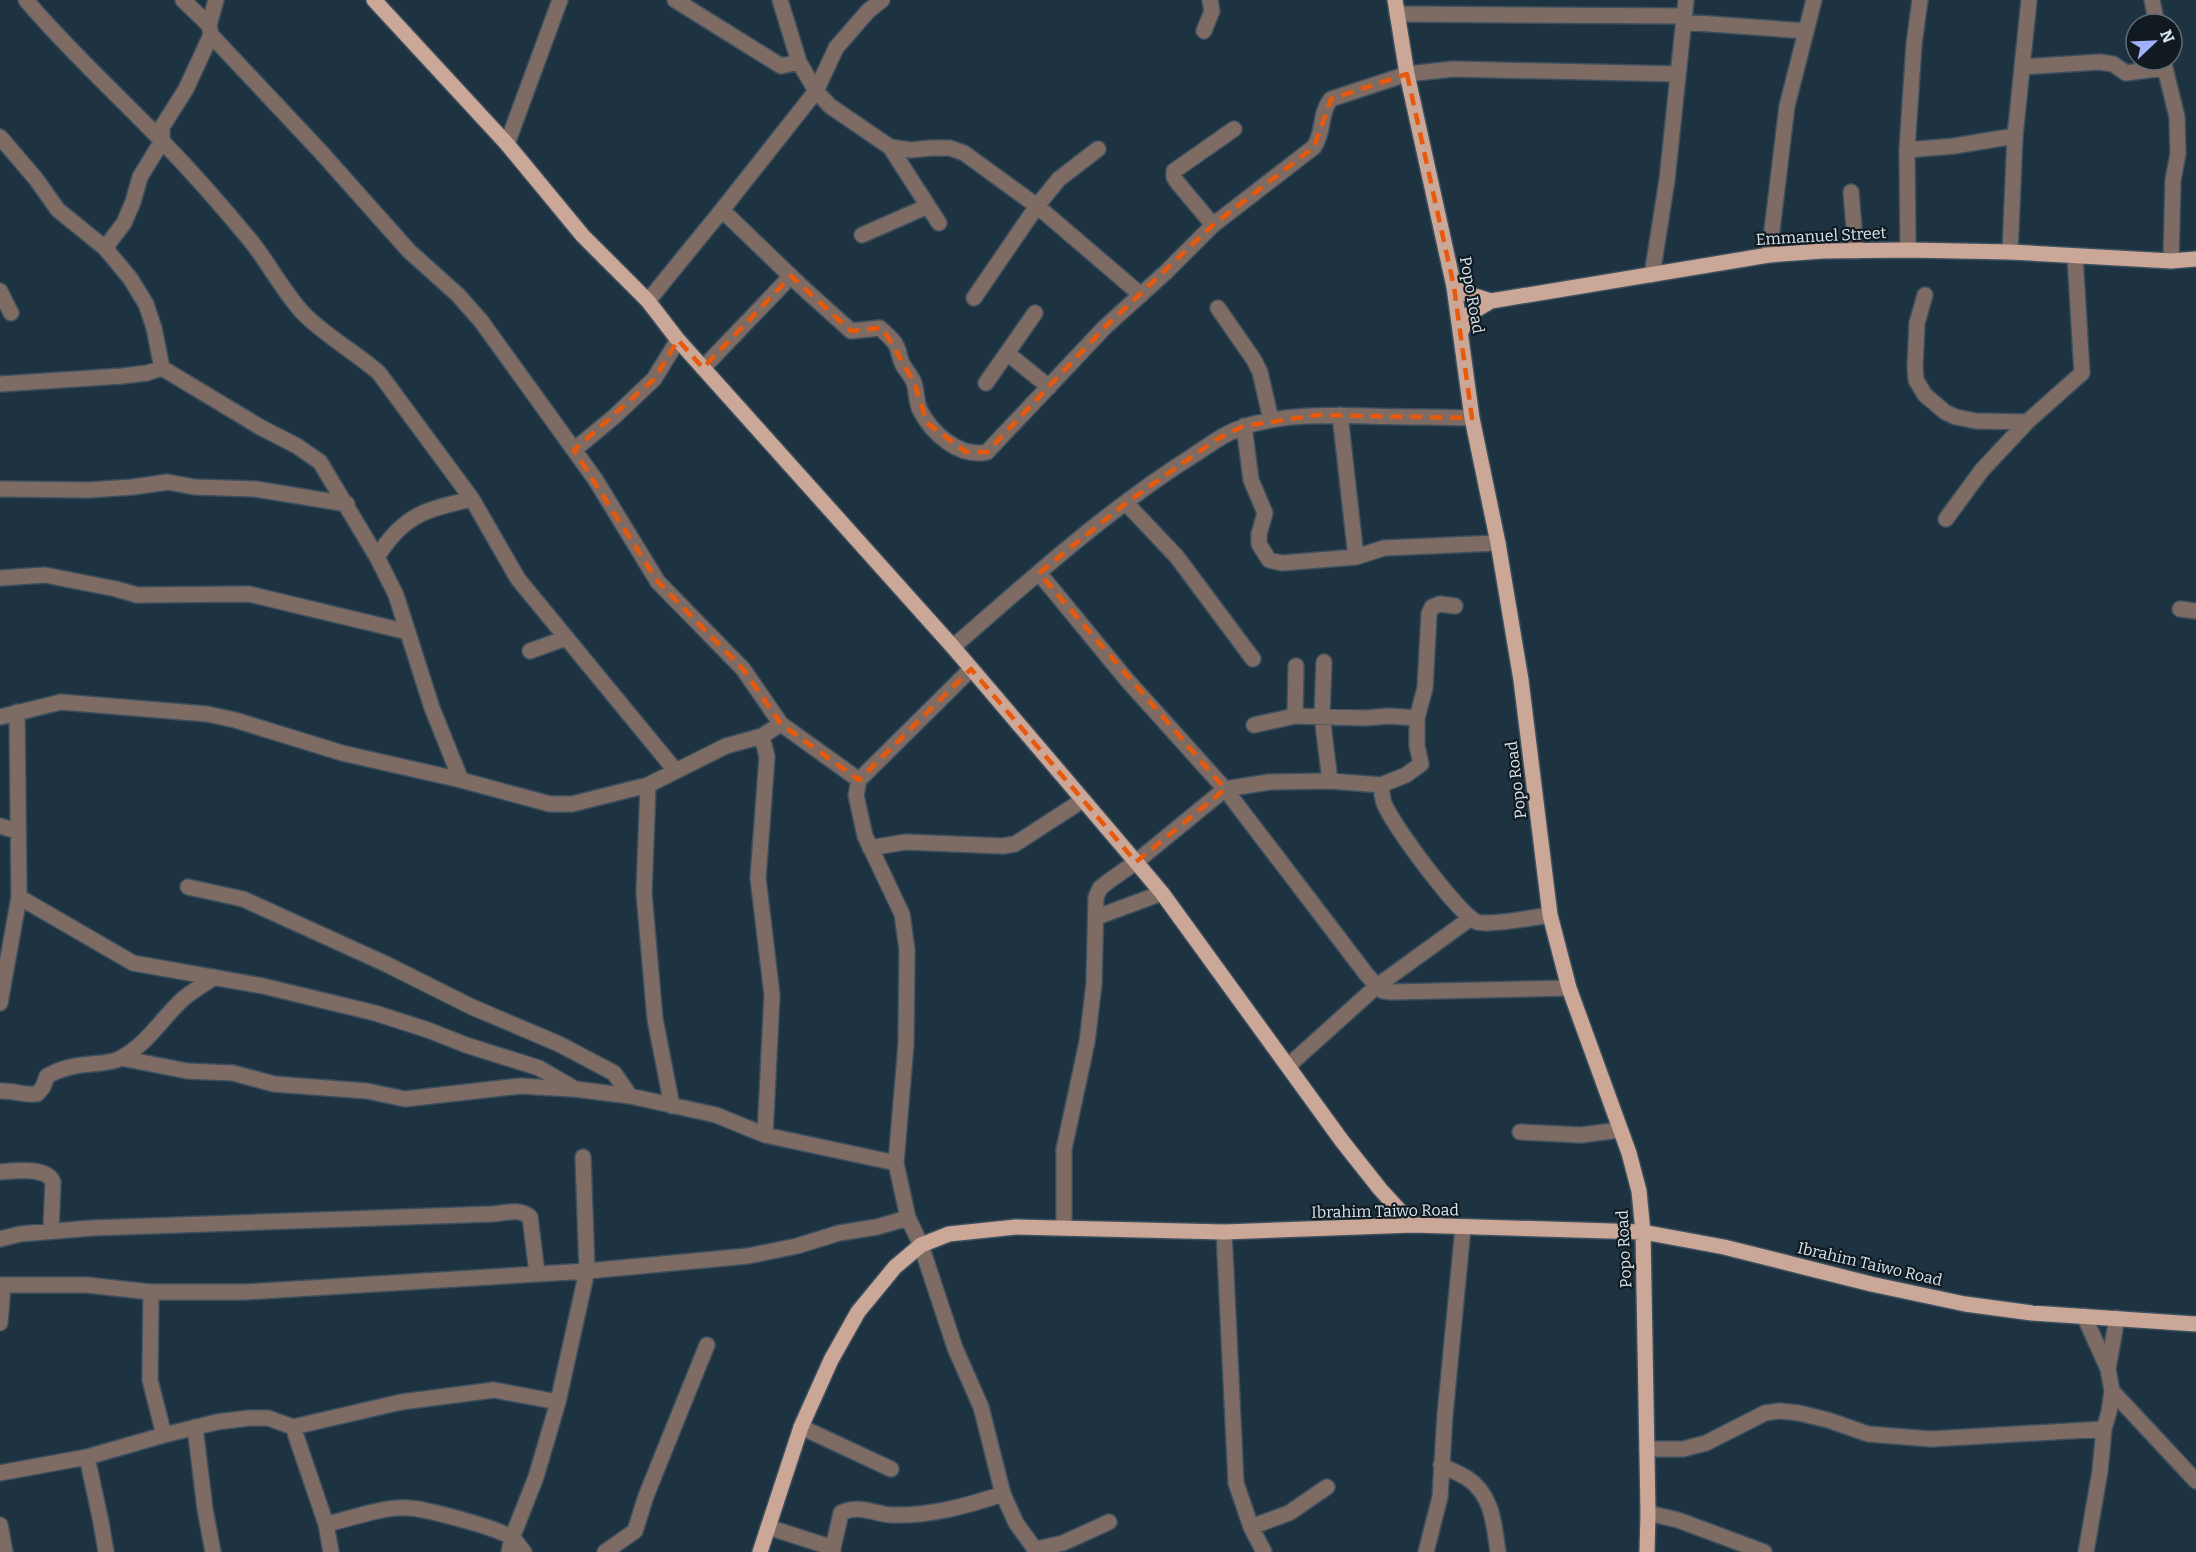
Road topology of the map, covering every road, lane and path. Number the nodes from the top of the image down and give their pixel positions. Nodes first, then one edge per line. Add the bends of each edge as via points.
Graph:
1 (26, 0) edge
2 (183, 0) edge
3 (216, 0) edge
4 (374, 0) edge
5 (560, 0) edge
6 (675, 0) edge
7 (780, 0) edge
8 (882, 0) edge
9 (1210, 0) edge
10 (1686, 0) edge
11 (1814, 0) edge
12 (1920, 0) edge
13 (2028, 0) edge
14 (1396, 7) edge
15 (1683, 19) junction
16 (210, 30) junction
17 (1204, 31) dead end
18 (1806, 31) junction
19 (799, 62) junction
20 (2022, 67) junction
21 (2124, 72) edge
22 (2165, 72) edge
23 (1407, 74) junction
24 (1677, 75) junction
25 (816, 91) junction
26 (1234, 129) dead end
27 (2015, 136) junction
28 (0, 137) edge
29 (162, 141) junction
30 (507, 144) junction
31 (890, 147) junction
32 (1098, 149) dead end
33 (1907, 150) junction
34 (1851, 192) dead end
35 (928, 206) junction
36 (1036, 206) junction
37 (722, 210) junction
38 (939, 223) dead end
39 (1213, 225) junction
40 (862, 235) dead end
41 (105, 248) junction
42 (1908, 250) junction
43 (1856, 251) junction
44 (2010, 252) junction
45 (1769, 255) junction
46 (2075, 256) junction
47 (2196, 259) edge
48 (2171, 261) junction
49 (1652, 275) junction
50 (791, 276) junction
51 (1454, 286) junction
52 (0, 291) edge
53 (1141, 295) junction
54 (1925, 295) dead end
55 (974, 298) dead end
56 (648, 301) junction
57 (1491, 301) junction
58 (1218, 308) dead end
59 (12, 313) dead end
60 (1035, 313) dead end
61 (1461, 333) junction
62 (678, 340) junction
63 (1007, 354) junction
64 (162, 368) junction
65 (703, 368) junction
66 (986, 383) dead end
67 (0, 384) edge
68 (1049, 387) junction
69 (1340, 415) junction
70 (1472, 418) junction
71 (1271, 420) junction
72 (2027, 422) junction
73 (1244, 426) junction
74 (574, 450) junction
75 (0, 489) edge
76 (472, 499) junction
77 (1126, 503) junction
78 (346, 504) junction
79 (1946, 519) dead end
80 (1498, 543) junction
81 (377, 556) junction
82 (1356, 557) junction
83 (1039, 573) junction
84 (0, 578) edge
85 (1455, 606) dead end
86 (408, 632) junction
87 (566, 638) junction
88 (953, 647) junction
89 (530, 651) dead end
90 (1253, 659) dead end
91 (1323, 662) dead end
92 (1296, 666) dead end
93 (971, 669) junction
94 (17, 711) junction
95 (1295, 716) junction
96 (1322, 716) junction
97 (0, 717) edge
98 (1417, 718) junction
99 (781, 724) junction
100 (1254, 725) dead end
101 (762, 736) junction
102 (675, 770) junction
103 (461, 780) junction
104 (859, 780) junction
105 (1330, 781) junction
106 (648, 785) junction
107 (1381, 785) junction
108 (1224, 789) junction
109 (1083, 800) junction
110 (0, 826) edge
111 (17, 831) junction
112 (870, 848) junction
113 (1136, 862) junction
114 (188, 887) dead end
115 (1162, 893) junction
116 (19, 897) junction
117 (1550, 915) junction
118 (1096, 917) junction
119 (1471, 918) junction
120 (213, 977) junction
121 (1377, 986) junction
122 (1569, 987) junction
123 (1, 992) edge
124 (121, 1058) junction
125 (1288, 1066) junction
126 (575, 1089) junction
127 (0, 1091) edge
128 (630, 1096) junction
129 (672, 1106) junction
130 (1620, 1130) junction
131 (1520, 1132) dead end
132 (765, 1135) junction
133 (584, 1157) dead end
134 (896, 1163) junction
135 (0, 1172) edge
136 (908, 1218) junction
137 (1413, 1225) junction
138 (1064, 1227) junction
139 (1462, 1228) junction
140 (51, 1230) junction
141 (1224, 1232) junction
142 (1643, 1232) junction
143 (0, 1239) edge
144 (921, 1245) junction
145 (586, 1271) junction
146 (537, 1273) junction
147 (2, 1285) edge
148 (151, 1292) junction
149 (2084, 1316) junction
150 (2117, 1318) junction
151 (0, 1323) edge
152 (2196, 1324) edge
153 (707, 1345) dead end
154 (2108, 1369) junction
155 (2112, 1391) junction
156 (558, 1402) junction
157 (195, 1427) junction
158 (293, 1427) junction
159 (801, 1427) junction
160 (2104, 1429) junction
161 (164, 1435) junction
162 (1647, 1449) junction
163 (87, 1457) junction
164 (1441, 1465) junction
165 (891, 1469) dead end
166 (0, 1473) edge
167 (2196, 1481) edge
168 (1327, 1487) dead end
169 (1003, 1494) junction
170 (1648, 1514) junction
171 (1109, 1522) dead end
172 (326, 1524) junction
173 (0, 1525) edge
174 (768, 1527) junction
175 (1251, 1527) junction
176 (510, 1545) edge
177 (833, 1550) edge
178 (1037, 1551) edge
179 (5, 1552) edge
180 (106, 1552) edge
181 (213, 1552) edge
182 (331, 1552) edge
183 (524, 1552) edge
184 (605, 1552) edge
185 (760, 1552) edge
186 (1264, 1552) edge
187 (1426, 1552) edge
188 (1498, 1552) edge
189 (1647, 1552) edge
190 (1764, 1552) edge
191 (2086, 1552) edge

1 - 29 street via 96,77
2 - 16 street
3 - 16 street
4 - 30 main road
5 - 30 street
6 - 19 street via 781,66
7 - 19 street
8 - 25 street via 836,48
9 - 17 street via 1212,11
10 - 15 street
11 - 18 street
12 - 33 street
13 - 20 street
14 - 15 street
14 - 23 main road, Popo Road
15 - 18 street
15 - 24 street
16 - 29 street via 186,89 162,127
16 - 74 street via 409,251 481,321
18 - 45 street via 1787,106
19 - 25 street
20 - 21 street via 2100,62
20 - 27 street
22 - 48 street via 2177,117
23 - 24 street via 1453,69
23 - 39 street via 1331,99 1314,147
23 - 51 main road, Popo Road
24 - 49 street via 1667,180
25 - 31 street via 830,106
25 - 37 street
26 - 39 street via 1174,171 1177,182
27 - 33 street
27 - 44 street
28 - 41 street via 65,218
29 - 41 street via 140,177 124,223
29 - 76 street via 251,241 304,313 379,373
30 - 56 main road via 582,236
31 - 35 street
31 - 36 street via 950,148 964,153
32 - 36 street via 1059,179
33 - 42 street
34 - 43 street
35 - 38 street
35 - 40 street
36 - 53 street
36 - 55 street
37 - 50 street
37 - 56 street
39 - 53 street
41 - 64 street via 146,304
42 - 43 main road, Emmanuel Street
42 - 44 main road, Emmanuel Street
43 - 45 main road, Emmanuel Street
44 - 46 main road, Emmanuel Street
45 - 49 main road, Emmanuel Street
46 - 48 main road, Emmanuel Street
46 - 72 street via 2082,373
47 - 48 main road, Emmanuel Street
49 - 57 main road, Emmanuel Street
50 - 65 street
50 - 68 street via 851,331 880,328 886,333 896,344 900,361 914,382 919,408 927,423 966,452 987,452
51 - 57 main road, Emmanuel Street
51 - 61 main road, Popo Road
52 - 59 street
53 - 68 street
54 - 72 street via 1917,323 1915,367 1916,380 1924,395 1956,417
56 - 62 main road
57 - 61 main road via 1469,314
58 - 71 street via 1260,372
60 - 63 street
61 - 70 main road, Popo Road
62 - 65 main road
62 - 74 street via 654,379
63 - 66 street
63 - 68 street
64 - 67 street via 122,376
64 - 78 street via 320,462
65 - 88 main road
69 - 70 street
69 - 71 street
69 - 82 street
70 - 80 main road, Popo Road
71 - 73 street
72 - 79 street via 1982,470
73 - 77 street via 1176,465
73 - 82 street via 1251,480 1265,513 1259,544 1269,560 1282,563
74 - 99 street via 658,582 743,669
75 - 78 street via 88,490 168,482 255,489
76 - 81 street via 427,510 408,520
76 - 87 street via 518,579
77 - 83 street
77 - 90 street via 1177,557
78 - 81 street
80 - 82 street via 1384,548
80 - 117 main road, Popo Road via 1521,680
81 - 86 street
83 - 88 street
83 - 108 street
84 - 86 street via 45,576 137,596 249,594
85 - 98 street via 1435,605 1429,614 1426,680
86 - 103 street via 432,708
87 - 89 street
87 - 102 street
88 - 93 main road
91 - 96 street
92 - 95 street
93 - 104 street
93 - 109 main road
94 - 97 street
94 - 103 street via 61,702 207,714 342,753
94 - 111 street
95 - 96 street
95 - 100 street
96 - 98 street
96 - 105 street
98 - 107 street via 1421,764
99 - 101 street
99 - 104 street
101 - 102 street via 726,746
101 - 132 street via 768,757 758,878 772,995
102 - 106 street
103 - 106 street via 550,804 572,804
104 - 112 street via 859,816
105 - 107 street
105 - 108 street
106 - 129 street via 644,893 655,1019
107 - 119 street via 1384,804 1398,827 1455,903
108 - 113 street
108 - 121 street
109 - 112 street via 1015,844 905,842
109 - 113 main road
110 - 111 street
111 - 116 street
112 - 134 street via 902,914 907,950 906,1044
113 - 115 main road
113 - 118 street via 1100,888
114 - 128 street via 243,899 559,1044 614,1073
115 - 118 street
115 - 125 main road
116 - 120 street via 133,963
116 - 123 street
117 - 119 street via 1481,923
117 - 122 main road, Popo Road
118 - 138 street via 1087,1042 1064,1149
119 - 121 street
120 - 124 street via 184,997 148,1038
120 - 126 street via 375,1013 539,1068
121 - 122 street via 1392,992
121 - 125 street
122 - 130 main road, Popo Road
124 - 126 street via 187,1071 233,1073 274,1084 367,1091 405,1099 520,1086
124 - 127 street via 65,1067 47,1076 38,1094
125 - 137 main road via 1380,1189
126 - 128 street
128 - 129 street
129 - 132 street via 716,1115
130 - 131 street via 1581,1135
130 - 142 main road, Popo Road via 1639,1191
132 - 134 street
133 - 145 street
134 - 136 street
135 - 140 street via 50,1176
136 - 144 street
136 - 145 street via 748,1256
137 - 139 main road, Ibrahim Taiwo Road
137 - 141 main road, Ibrahim Taiwo Road
138 - 141 main road, Ibrahim Taiwo Road
138 - 144 main road, Ibrahim Taiwo Road via 971,1231 949,1234
139 - 142 main road, Ibrahim Taiwo Road
139 - 164 street
140 - 143 street
140 - 146 street via 518,1211 530,1217
141 - 175 street via 1236,1484
142 - 149 main road, Ibrahim Taiwo Road via 1965,1304
142 - 162 main road, Popo Road
144 - 159 main road, Ibrahim Taiwo Road via 895,1267 858,1312
144 - 169 street via 955,1348 981,1407
145 - 146 street
145 - 156 street
146 - 148 street via 245,1292
147 - 148 street via 87,1285
147 - 151 street
148 - 161 street via 150,1380
149 - 150 main road, Ibrahim Taiwo Road
149 - 154 street
150 - 152 main road, Ibrahim Taiwo Road
150 - 154 street
153 - 184 street via 635,1531
154 - 155 street
155 - 160 street
155 - 167 street
156 - 158 street via 494,1390 401,1402
156 - 176 street via 536,1477
157 - 158 street via 249,1418 268,1418
157 - 161 street
157 - 181 street
158 - 172 street
159 - 165 street
159 - 174 main road, Ibrahim Taiwo Road
160 - 162 street via 1931,1439 1868,1434 1828,1420 1780,1412 1765,1413 1707,1443 1683,1449
160 - 191 street
161 - 163 street
162 - 170 main road, Popo Road
163 - 166 street
163 - 180 street
164 - 187 street via 1440,1497
164 - 188 street via 1467,1479 1486,1498
168 - 175 street via 1290,1513
169 - 177 street via 954,1509 920,1514 890,1515 847,1509 841,1513
169 - 178 street via 1016,1523
170 - 189 main road, Popo Road
170 - 190 street via 1678,1520
171 - 178 street
172 - 176 street via 407,1508 496,1530
172 - 182 street
173 - 179 street
174 - 177 street
174 - 185 main road, Ibrahim Taiwo Road
175 - 186 street
176 - 183 street

